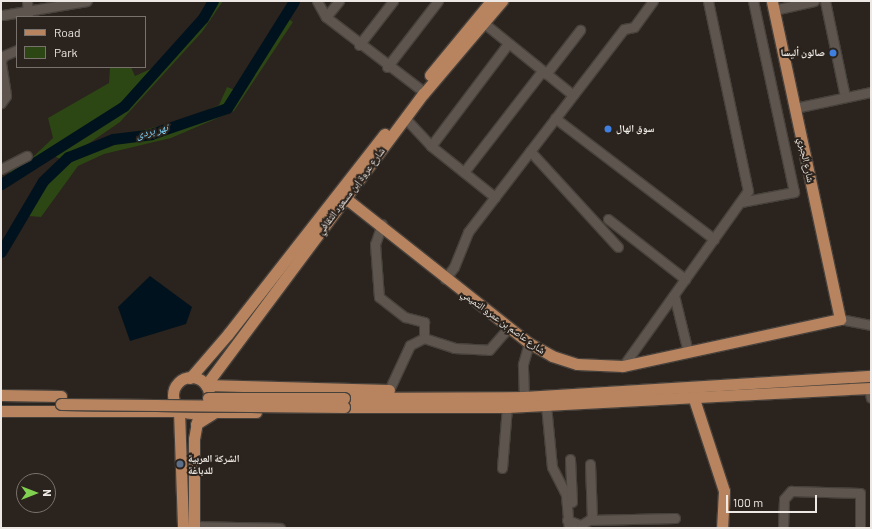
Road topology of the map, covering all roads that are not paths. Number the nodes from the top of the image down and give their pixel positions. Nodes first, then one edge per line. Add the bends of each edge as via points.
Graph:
1 (27, 1) edge
2 (87, 1) edge
3 (317, 1) edge
4 (338, 1) edge
5 (393, 1) edge
6 (438, 1) edge
7 (491, 1) edge
8 (502, 1) edge
9 (653, 1) edge
10 (708, 1) edge
11 (753, 1) edge
12 (814, 1) edge
13 (825, 1) edge
14 (773, 6) edge
15 (3, 15) dead end
16 (28, 15) edge
17 (326, 17) junction
18 (485, 24) junction
19 (580, 30) dead end
20 (508, 44) junction
21 (359, 45) junction
22 (16, 50) edge
23 (1, 62) edge
24 (387, 67) junction
25 (544, 72) junction
26 (419, 88) junction
27 (871, 92) edge
28 (573, 95) junction
29 (845, 97) junction
30 (1, 103) edge
31 (794, 108) junction
32 (405, 118) junction
33 (556, 118) junction
34 (431, 146) junction
35 (530, 151) junction
36 (27, 156) dead end
37 (1, 169) edge
38 (464, 172) junction
39 (342, 195) junction
40 (495, 197) junction
41 (741, 202) junction
42 (608, 219) dead end
43 (382, 224) junction
44 (714, 239) junction
45 (618, 247) dead end
46 (685, 279) junction
47 (445, 280) junction
48 (674, 295) junction
49 (840, 319) junction
50 (871, 325) edge
51 (508, 328) junction
52 (424, 338) junction
53 (529, 343) junction
54 (688, 352) junction
55 (623, 366) junction
56 (217, 370) junction
57 (871, 376) edge
58 (190, 378) junction
59 (206, 385) junction
60 (230, 386) junction
61 (389, 390) junction
62 (870, 391) edge
63 (1, 395) edge
64 (450, 396) junction
65 (693, 396) junction
66 (524, 397) junction
67 (61, 400) junction
68 (344, 402) junction
69 (1, 404) edge
70 (546, 405) junction
71 (469, 406) junction
72 (507, 407) junction
73 (203, 409) junction
74 (1, 411) edge
75 (179, 411) junction
76 (196, 424) junction
77 (570, 459) dead end
78 (590, 464) dead end
79 (502, 468) dead end
80 (675, 518) dead end
81 (592, 520) junction
82 (570, 523) edge
83 (629, 523) edge
84 (610, 524) edge
85 (190, 528) edge
86 (280, 528) edge
87 (722, 528) edge
88 (783, 528) edge
89 (860, 528) edge

1 - 16 street
2 - 16 street
3 - 17 street
4 - 17 street
5 - 21 street
6 - 24 street
7 - 26 main road, شارع عروة إبن مسعود الثقافي
8 - 18 main road, شارع عروة إبن مسعود الثقافي
9 - 28 street via 634,27 624,29
10 - 41 street via 748,191
11 - 41 street via 794,192
12 - 14 street
13 - 29 street
14 - 31 main road, شارع الجبري
15 - 16 street
17 - 21 street
18 - 20 street
18 - 32 main road, شارع عروة إبن مسعود الثقافي
19 - 25 street
20 - 25 street
20 - 34 street
21 - 24 street
22 - 23 street via 3,56
23 - 30 street via 6,96
24 - 26 street
25 - 28 street
25 - 38 street
26 - 39 main road, شارع عروة إبن مسعود الثقافي
27 - 29 street
28 - 33 street
29 - 31 street
31 - 49 main road, شارع الجبري
32 - 34 street
32 - 39 main road, شارع عروة إبن مسعود الثقافي
33 - 35 street
33 - 44 street
34 - 38 street
35 - 40 street
35 - 45 street
36 - 37 street
38 - 40 street
39 - 43 main road, شارع عاصم بن عمرو التميمي
39 - 56 main road, شارع عروة إبن مسعود الثقافي
39 - 58 main road, شارع عروة إبن مسعود الثقافي
40 - 47 street via 468,232
41 - 44 street
42 - 46 street
43 - 47 main road, شارع عاصم بن عمرو التميمي
43 - 52 street via 375,244 380,297 405,316 424,322
44 - 46 street
46 - 48 street
47 - 51 main road, شارع عاصم بن عمرو التميمي
48 - 54 street
48 - 55 street
49 - 50 street
49 - 54 main road, شارع عاصم بن عمرو التميمي
51 - 52 street via 488,350 454,348
51 - 53 main road, شارع عاصم بن عمرو التميمي
52 - 61 street via 410,345
53 - 55 main road, شارع عاصم بن عمرو التميمي via 552,356 577,364
53 - 66 street via 523,364
54 - 55 main road, شارع عاصم بن عمرو التميمي
56 - 59 main road, شارع عروة إبن مسعود الثقافي
56 - 60 main road via 221,380
57 - 66 main road
58 - 59 main road
58 - 75 main road via 179,383 175,391
59 - 60 main road
59 - 73 main road via 209,398
60 - 61 main road
61 - 64 main road
62 - 65 main road
63 - 67 main road
64 - 66 main road
64 - 68 main road
65 - 70 main road
65 - 87 main road via 724,491
67 - 68 main road, bridge
67 - 69 main road
68 - 71 main road
70 - 72 main road
70 - 82 street via 552,467 566,495
71 - 72 main road
71 - 76 main road via 411,412 221,411
72 - 79 street
73 - 75 main road via 193,413
73 - 76 main road
74 - 75 main road
75 - 85 main road
76 - 85 main road
77 - 82 street
78 - 81 street
80 - 83 street
81 - 82 street via 581,525
81 - 84 street
83 - 84 street
85 - 86 street
88 - 89 street via 784,499 791,491 860,493

